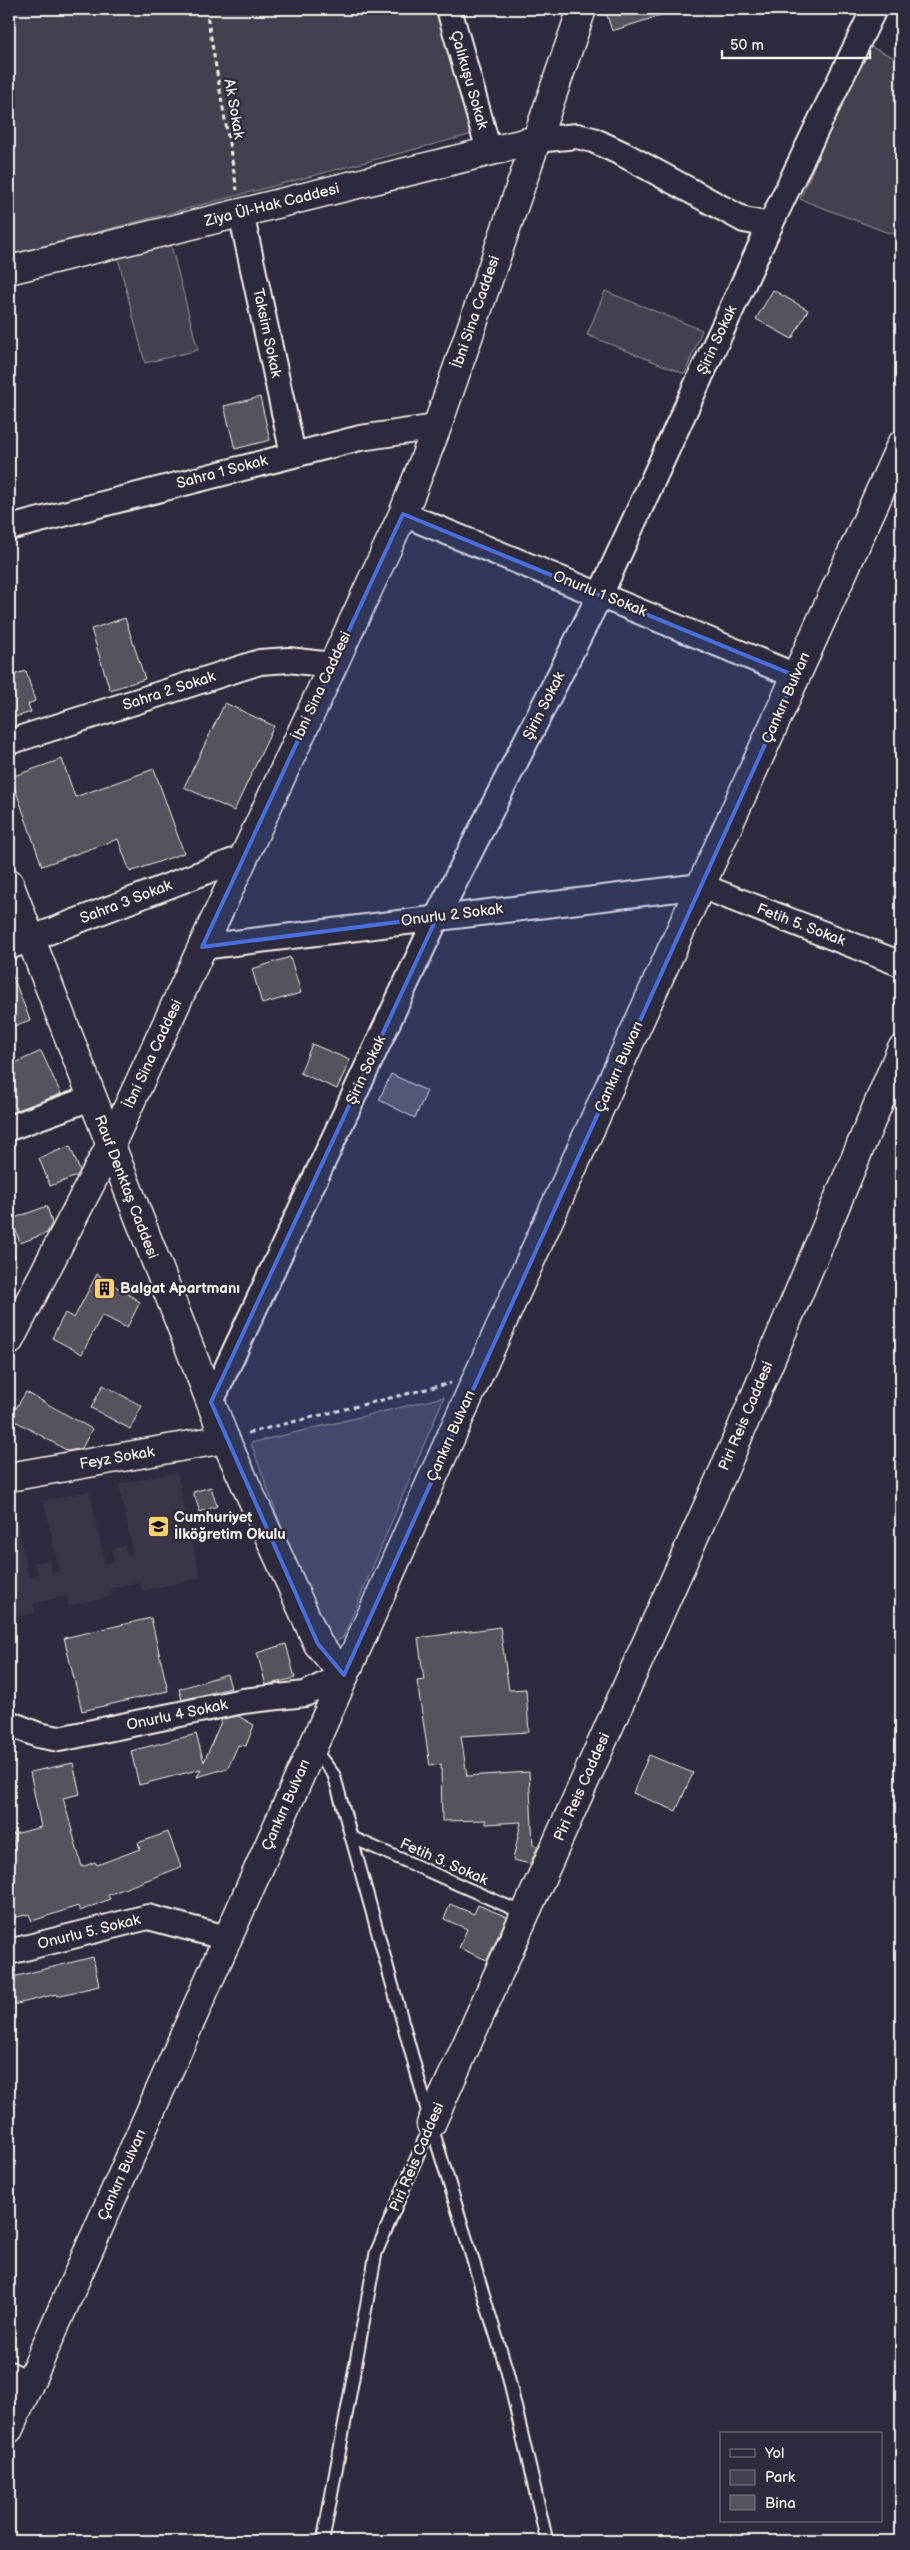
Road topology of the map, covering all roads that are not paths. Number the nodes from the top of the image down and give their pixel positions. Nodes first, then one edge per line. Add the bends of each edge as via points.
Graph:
1 (449, 9) edge
2 (582, 9) edge
3 (874, 9) edge
4 (536, 140) junction
5 (489, 151) junction
6 (241, 213) junction
7 (770, 225) junction
8 (9, 270) edge
9 (436, 427) junction
10 (901, 445) edge
11 (293, 454) junction
12 (402, 514) junction
13 (9, 528) edge
14 (600, 595) junction
15 (332, 665) junction
16 (796, 676) junction
17 (9, 742) edge
18 (244, 857) junction
19 (9, 883) edge
20 (701, 886) junction
21 (437, 917) junction
22 (19, 944) edge
23 (202, 946) junction
24 (901, 964) edge
25 (901, 1050) edge
26 (91, 1098) junction
27 (9, 1128) edge
28 (110, 1146) junction
29 (9, 1341) edge
30 (211, 1402) junction
31 (225, 1439) junction
32 (9, 1477) edge
33 (344, 1675) junction
34 (10, 1728) edge
35 (312, 1746) junction
36 (351, 1837) junction
37 (525, 1914) junction
38 (227, 1938) junction
39 (9, 1952) edge
40 (431, 2124) junction
41 (19, 2379) edge
42 (9, 2429) edge
43 (323, 2541) edge
44 (547, 2541) edge

1 - 5 street, Çalıkuşu Sokak
2 - 4 street, İbni Sina Caddesi
3 - 7 street, Şirin Sokak
4 - 5 street, Ziya Ül-Hak Caddesi
4 - 7 street via 577,136 593,140 744,220
4 - 9 street, İbni Sina Caddesi
5 - 6 street, Ziya Ül-Hak Caddesi
6 - 8 street, Ziya Ül-Hak Caddesi
6 - 11 street, Taksim Sokak
7 - 14 street, Şirin Sokak
9 - 11 street, Sahra 1 Sokak via 360,438
9 - 12 street, İbni Sina Caddesi
10 - 16 street, Çankırı Bulvarı
11 - 13 street, Sahra 1 Sokak
12 - 14 street, Onurlu 1 Sokak
12 - 15 street, İbni Sina Caddesi
14 - 16 street, Onurlu 1 Sokak
14 - 21 street, Şirin Sokak
15 - 17 street, Sahra 2 Sokak via 288,660 260,662
15 - 18 street, İbni Sina Caddesi
16 - 20 street, Çankırı Bulvarı
18 - 22 street, Sahra 3 Sokak
18 - 23 street, İbni Sina Caddesi
19 - 22 street, Rauf Denktaş Caddesi
20 - 21 street, Onurlu 2 Sokak
20 - 24 street, Fetih 5. Sokak
20 - 33 street, Çankırı Bulvarı
21 - 23 street, Onurlu 2 Sokak
21 - 30 street, Şirin Sokak
22 - 26 street, Rauf Denktaş Caddesi
23 - 28 street, İbni Sina Caddesi
25 - 37 street, Piri Reis Caddesi via 724,1470
26 - 27 street
26 - 28 street, Rauf Denktaş Caddesi
28 - 29 street, İbni Sina Caddesi
28 - 30 street, Rauf Denktaş Caddesi
30 - 31 street, Rauf Denktaş Caddesi
31 - 32 street, Feyz Sokak
31 - 33 street, Rauf Denktaş Caddesi via 318,1644
33 - 34 street, Onurlu 4 Sokak via 305,1694 243,1701 65,1738 50,1738
33 - 35 street, Çankırı Bulvarı
35 - 36 lane via 334,1775
35 - 38 street, Çankırı Bulvarı
36 - 37 lane, Fetih 3. Sokak
36 - 40 lane
37 - 40 street, Piri Reis Caddesi
38 - 39 street, Onurlu 5. Sokak via 148,1917
38 - 41 street, Çankırı Bulvarı
40 - 43 lane, Piri Reis Caddesi via 376,2253
40 - 44 lane via 508,2371
41 - 42 street, Çankırı Bulvarı

